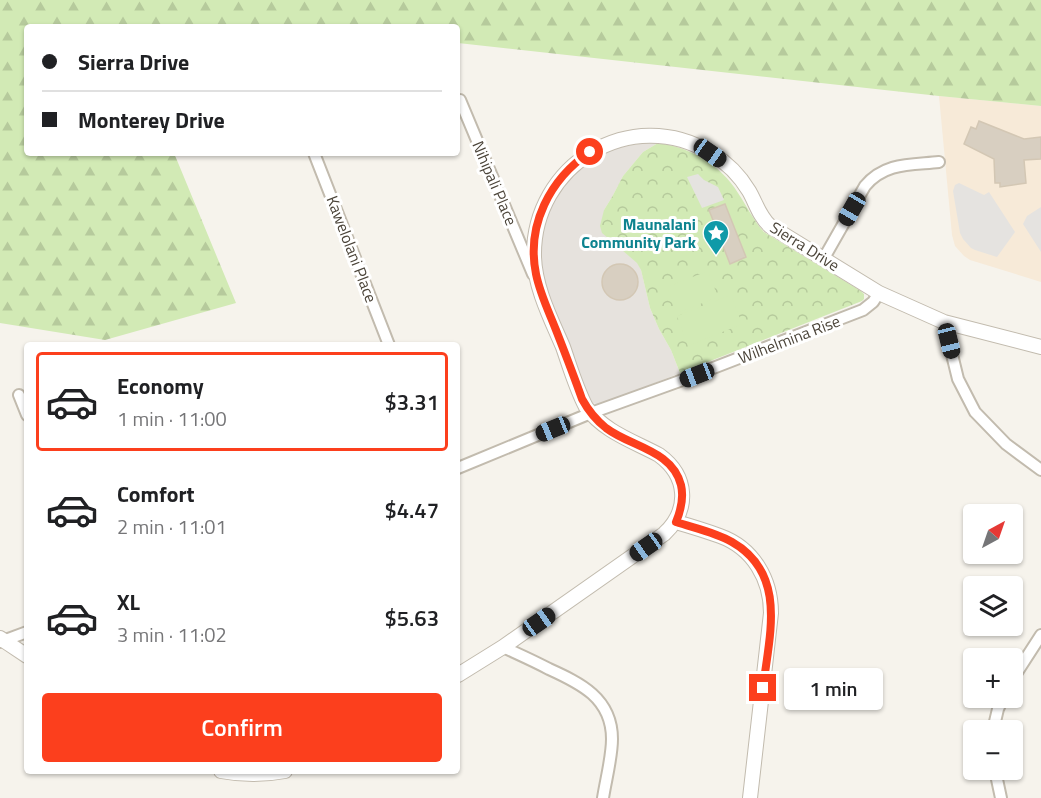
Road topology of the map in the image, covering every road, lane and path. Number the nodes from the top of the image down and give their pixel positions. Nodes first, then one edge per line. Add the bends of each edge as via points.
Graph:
1 (460, 100) dead end
2 (315, 156) edge
3 (939, 162) dead end
4 (824, 258) junction
5 (879, 293) junction
6 (544, 300) junction
7 (944, 321) junction
8 (388, 342) edge
9 (1041, 347) edge
10 (19, 395) dead end
11 (24, 408) edge
12 (591, 414) junction
13 (460, 467) edge
14 (1041, 470) edge
15 (676, 522) junction
16 (24, 633) edge
17 (1041, 634) edge
18 (1, 640) edge
19 (503, 647) junction
20 (24, 654) edge
21 (1023, 663) edge
22 (460, 674) edge
23 (234, 774) edge
24 (261, 774) edge
25 (997, 780) edge
26 (603, 798) edge
27 (750, 798) edge
28 (1001, 798) edge

1 - 6 street, Nihipali Place
2 - 8 street, Kawelolani Place
3 - 4 street via 891,168 871,179
4 - 5 street, Sierra Drive
4 - 6 street, Sierra Drive via 766,222 741,180 710,153 671,138 630,138 603,146 579,160 550,192 539,217 534,245 536,273
5 - 7 street, Sierra Drive
5 - 12 street, Wilhelmina Rise via 863,309
6 - 12 street, Sierra Drive
7 - 9 street, Sierra Drive
7 - 14 street via 958,380 975,412 1006,444
10 - 11 street
12 - 13 street, Wilhelmina Rise
12 - 15 street, Sierra Drive via 606,428 659,455 671,466 680,480 682,497
15 - 19 street
15 - 27 street via 741,547 757,564 769,592 771,612
16 - 18 street
17 - 21 street
18 - 20 street
19 - 22 street
19 - 26 street via 576,681 599,702 609,720 612,740
23 - 24 street
25 - 28 street

